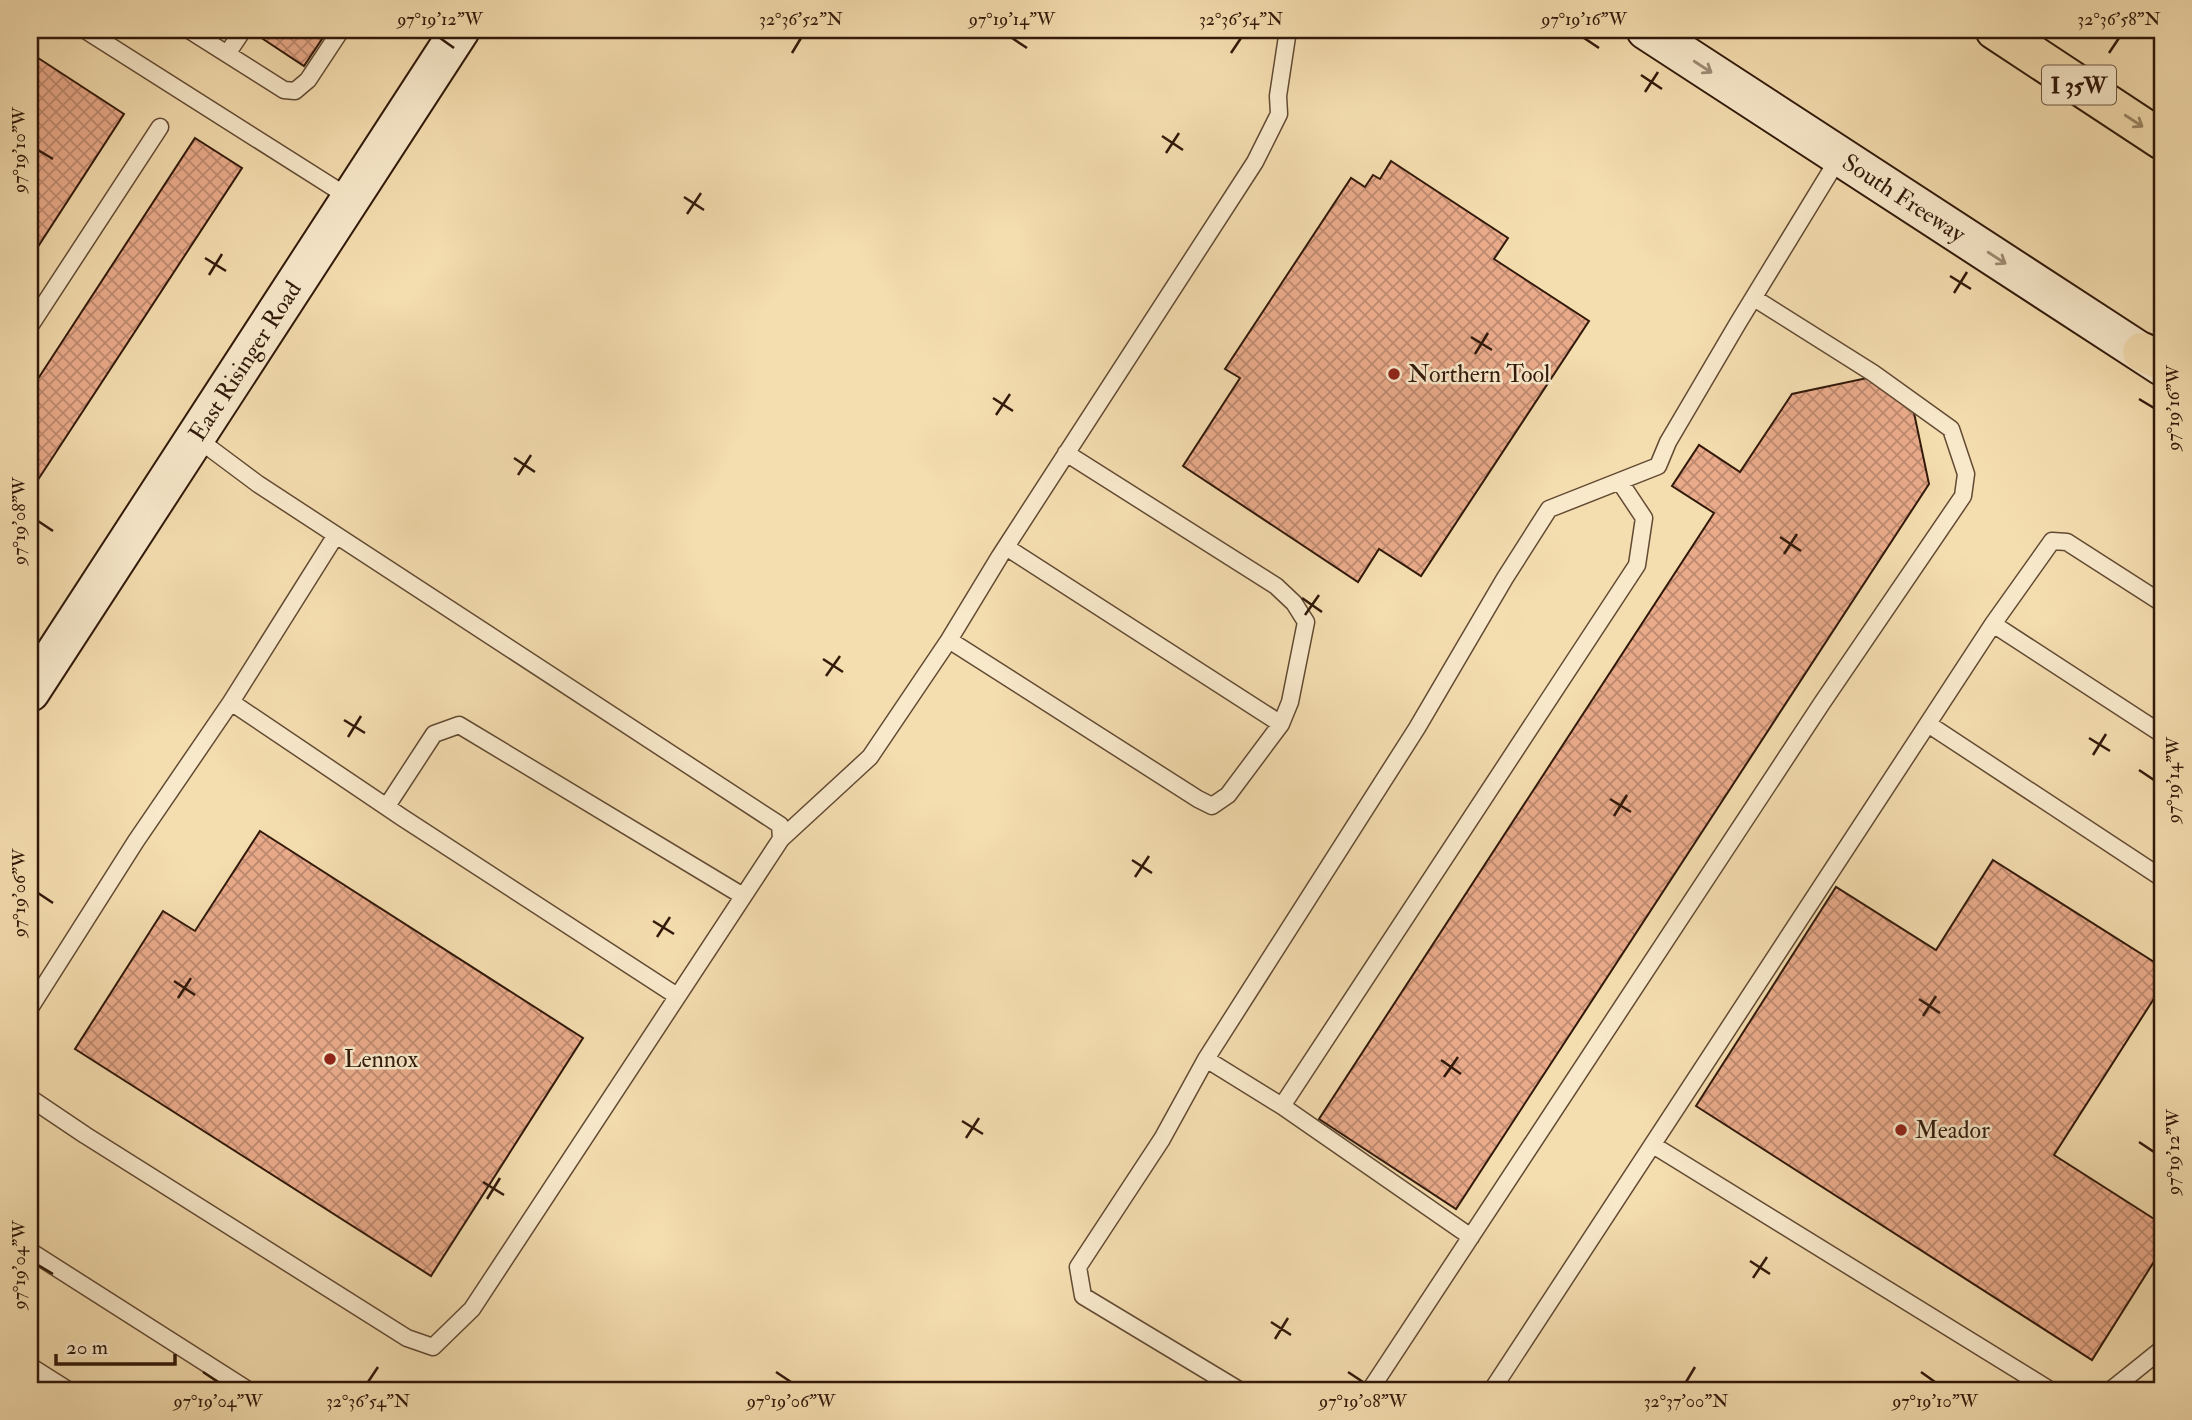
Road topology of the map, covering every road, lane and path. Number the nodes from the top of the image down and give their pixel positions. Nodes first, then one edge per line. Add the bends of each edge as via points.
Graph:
1 (85, 30) edge
2 (189, 30) edge
3 (243, 30) edge
4 (341, 30) edge
5 (460, 30) edge
6 (1288, 30) edge
7 (1646, 30) edge
8 (1995, 30) edge
9 (227, 54) junction
10 (160, 127) dead end
11 (2162, 140) edge
12 (1840, 156) junction
13 (350, 198) junction
14 (1754, 298) junction
15 (30, 326) edge
16 (2155, 360) edge
17 (195, 437) junction
18 (1066, 453) junction
19 (1620, 482) junction
20 (336, 535) junction
21 (1006, 547) junction
22 (2162, 603) edge
23 (1993, 624) junction
24 (949, 640) junction
25 (30, 692) edge
26 (231, 702) junction
27 (1281, 724) junction
28 (1928, 724) junction
29 (2162, 734) edge
30 (387, 806) junction
31 (780, 839) junction
32 (2162, 877) edge
33 (743, 896) junction
34 (677, 996) junction
35 (30, 1008) edge
36 (1206, 1059) junction
37 (30, 1098) edge
38 (1282, 1106) junction
39 (1653, 1145) junction
40 (1471, 1237) junction
41 (30, 1251) edge
42 (2162, 1349) edge
43 (30, 1366) edge
44 (68, 1390) edge
45 (248, 1390) edge
46 (1239, 1390) edge
47 (1370, 1390) edge
48 (1492, 1390) edge
49 (2050, 1390) edge
50 (2111, 1390) edge

1 - 13 lane
2 - 9 lane
3 - 9 lane
4 - 9 lane via 308,80 295,91 284,90
5 - 13 street, East Risinger Road
6 - 18 lane via 1279,114 1255,162
7 -> 12 street, South Freeway
8 -> 11 highway, I 35W
10 - 15 lane
12 - 14 lane
12 -> 16 street, South Freeway
13 - 17 street, East Risinger Road
14 - 19 lane via 1658,466
14 - 40 lane via 1951,429 1966,474 1963,496
17 - 20 lane
17 - 25 street, East Risinger Road
18 - 21 lane
18 - 27 lane via 1276,586 1294,603 1306,622 1290,702
19 - 36 lane via 1549,509 1417,728
19 - 38 lane via 1644,518 1637,565
20 - 26 lane
20 - 31 lane via 780,825
21 - 24 lane
21 - 27 lane
22 - 23 lane via 2067,541 2052,541
23 - 28 lane
23 - 29 lane
24 - 27 lane via 1212,806 1228,795
24 - 31 lane via 870,757
26 - 30 lane
26 - 35 lane
28 - 32 lane
28 - 39 lane
30 - 33 lane via 434,734 458,725
30 - 34 lane
31 - 33 lane
33 - 34 lane
34 - 37 lane via 472,1309 433,1347 407,1338
36 - 38 lane
36 - 46 lane via 1162,1139 1078,1267 1083,1296
38 - 40 lane
39 - 48 lane
39 - 49 lane
40 - 47 lane
41 - 45 lane
42 - 50 lane
43 - 44 lane

